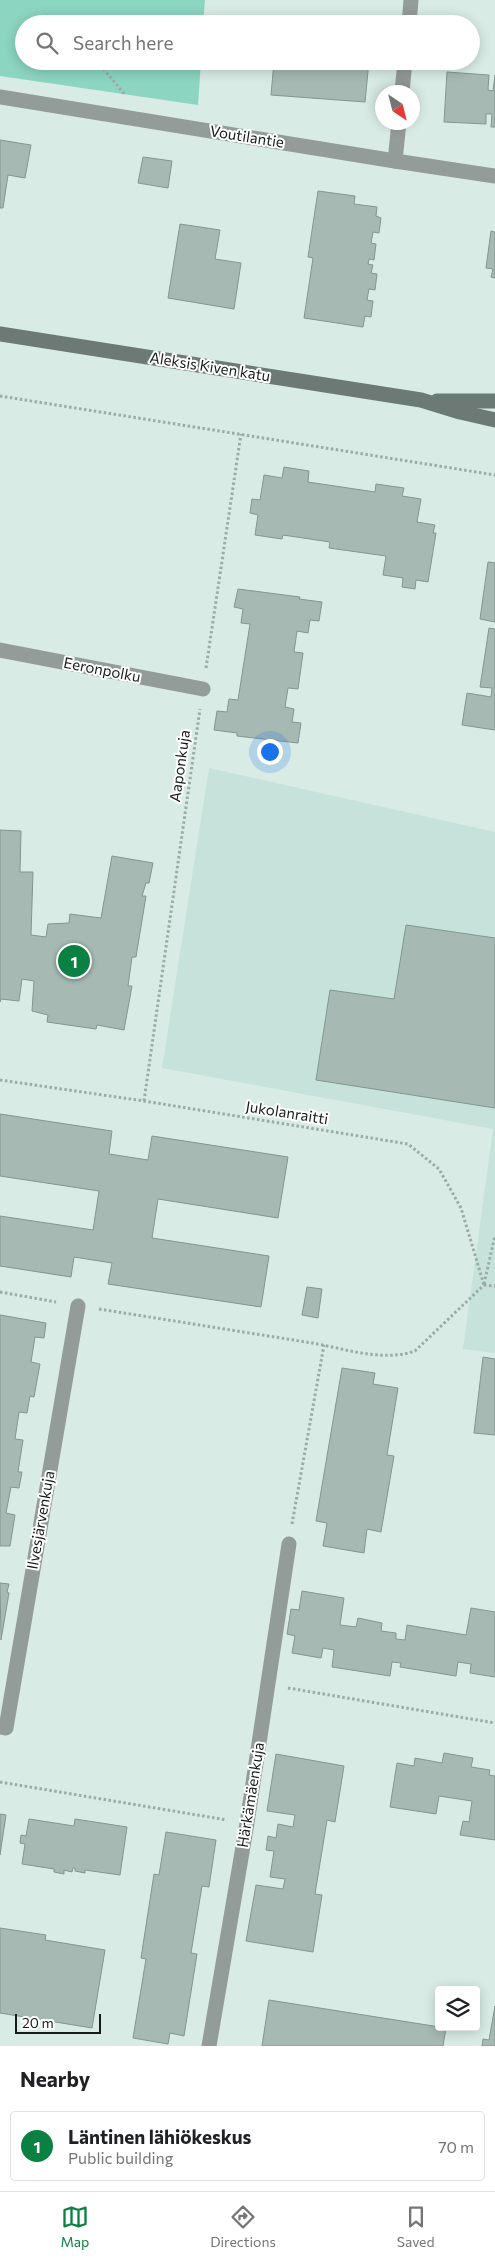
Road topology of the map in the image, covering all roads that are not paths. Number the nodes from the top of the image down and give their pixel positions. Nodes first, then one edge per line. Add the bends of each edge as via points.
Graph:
1 (412, 0) edge
2 (410, 15) edge
3 (404, 70) edge
4 (403, 85) edge
5 (0, 97) edge
6 (398, 130) edge
7 (395, 161) junction
8 (495, 176) edge
9 (0, 334) edge
10 (421, 400) junction
11 (495, 402) edge
12 (495, 420) edge
13 (0, 650) edge
14 (203, 690) road end
15 (78, 1306) road end
16 (289, 1544) road end
17 (0, 1727) edge
18 (208, 2046) edge

1 - 2 street
3 - 4 street
5 - 7 street, Voutilantie
6 - 7 street
7 - 8 street, Voutilantie
9 - 10 main road, Aleksis Kiven katu
10 - 11 main road, Aleksis Kiven katu
10 - 12 main road, Aleksis Kiven katu
13 - 14 street, Eeronpolku
15 - 17 street, Ilvesjärvenkuja via 6,1728
16 - 18 street, Härkämäenkuja via 247,1823

